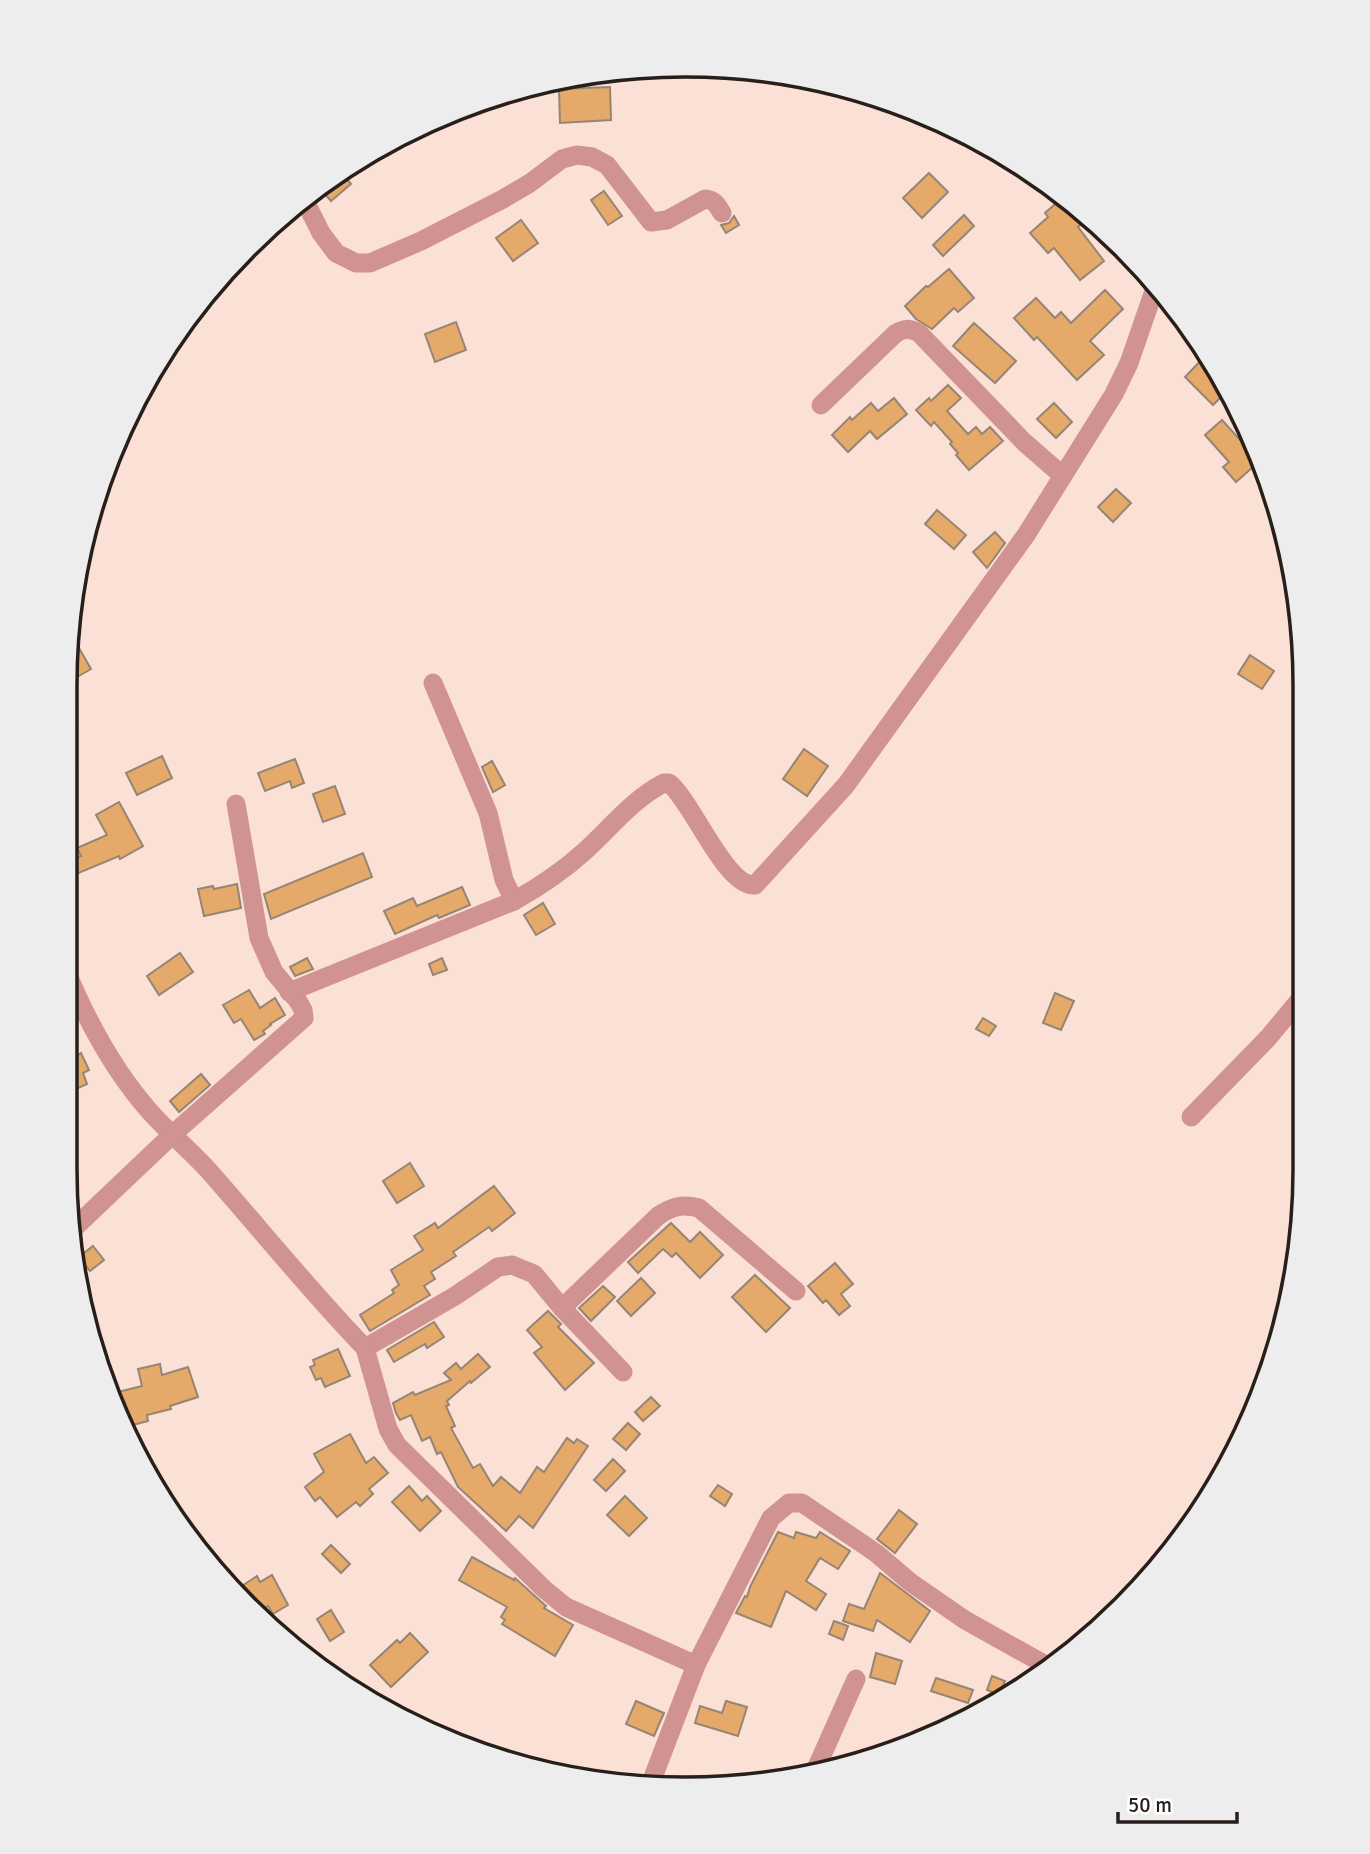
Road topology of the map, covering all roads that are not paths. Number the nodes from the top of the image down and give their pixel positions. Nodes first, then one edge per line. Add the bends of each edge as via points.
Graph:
1 (309, 208) edge
2 (722, 213) dead end
3 (1152, 296) edge
4 (821, 405) dead end
5 (1063, 476) junction
6 (433, 683) dead end
7 (236, 804) dead end
8 (514, 901) junction
9 (77, 992) edge
10 (289, 992) junction
11 (1293, 1009) edge
12 (1191, 1117) dead end
13 (173, 1134) junction
14 (79, 1223) edge
15 (796, 1291) dead end
16 (562, 1308) junction
17 (365, 1348) junction
18 (623, 1372) dead end
19 (1040, 1662) edge
20 (696, 1665) junction
21 (856, 1679) dead end
22 (819, 1761) edge
23 (653, 1776) edge

1 - 2 street via 329,245 346,259 370,263 421,242 503,199 562,159 577,155 607,165 651,222 667,220 705,199 712,200
3 - 5 street via 1119,384
4 - 5 street via 895,334 911,329
5 - 8 street via 1026,535 846,785 755,885 738,879 680,794 664,783 583,853
6 - 8 street via 488,813 504,880
7 - 10 street via 259,939
8 - 10 street
9 - 13 street via 129,1087
10 - 13 street via 304,1018
11 - 12 street
13 - 14 street
13 - 17 street
15 - 16 street via 699,1208 686,1205 658,1216
16 - 17 street via 534,1275 512,1265 498,1267
16 - 18 street
17 - 20 street via 388,1429 397,1445 544,1589 566,1606
19 - 20 street via 965,1620 802,1503 789,1503 771,1518
20 - 23 street
21 - 22 street

